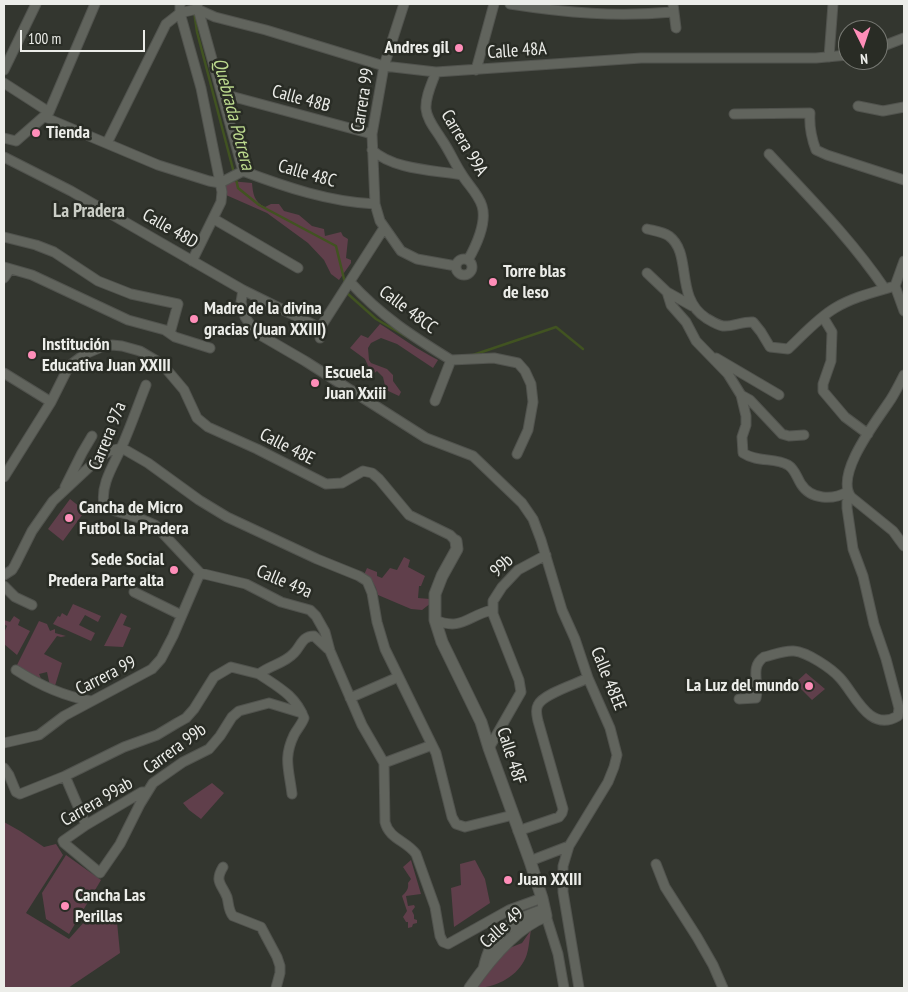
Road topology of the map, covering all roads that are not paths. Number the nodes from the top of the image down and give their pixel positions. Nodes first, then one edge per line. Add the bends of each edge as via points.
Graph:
1 (36, 4) edge
2 (95, 4) edge
3 (404, 4) edge
4 (494, 4) edge
5 (510, 4) edge
6 (834, 4) edge
7 (196, 7) edge
8 (673, 8) edge
9 (181, 10) edge
10 (676, 28) dead end
11 (904, 38) edge
12 (888, 44) edge
13 (838, 56) edge
14 (829, 57) junction
15 (384, 66) junction
16 (4, 70) edge
17 (476, 70) junction
18 (436, 72) junction
19 (4, 83) edge
20 (223, 94) junction
21 (858, 106) dead end
22 (904, 107) edge
23 (47, 114) junction
24 (734, 114) dead end
25 (372, 134) junction
26 (4, 138) edge
27 (107, 143) junction
28 (372, 150) junction
29 (769, 154) dead end
30 (4, 157) edge
31 (242, 171) junction
32 (462, 175) junction
33 (904, 180) edge
34 (222, 182) junction
35 (375, 204) junction
36 (214, 219) junction
37 (384, 228) junction
38 (647, 229) dead end
39 (4, 237) edge
40 (468, 260) junction
41 (192, 261) junction
42 (904, 261) edge
43 (456, 266) junction
44 (7, 268) edge
45 (298, 268) dead end
46 (647, 272) dead end
47 (4, 278) edge
48 (349, 283) junction
49 (890, 288) junction
50 (243, 290) junction
51 (667, 292) junction
52 (692, 306) junction
53 (904, 311) edge
54 (823, 316) junction
55 (170, 333) junction
56 (210, 348) dead end
57 (707, 352) junction
58 (451, 360) junction
59 (4, 375) edge
60 (904, 375) edge
61 (146, 385) dead end
62 (741, 395) junction
63 (779, 395) dead end
64 (435, 401) dead end
65 (51, 402) junction
66 (868, 434) junction
67 (92, 436) dead end
68 (804, 436) dead end
69 (122, 448) junction
70 (517, 454) dead end
71 (4, 477) edge
72 (63, 492) junction
73 (849, 494) junction
74 (456, 541) joint
75 (904, 546) edge
76 (546, 555) junction
77 (200, 572) junction
78 (4, 575) edge
79 (4, 586) edge
80 (134, 592) dead end
81 (32, 605) dead end
82 (492, 610) junction
83 (181, 615) junction
84 (435, 620) junction
85 (330, 651) junction
86 (16, 670) dead end
87 (259, 674) junction
88 (398, 677) junction
89 (588, 678) junction
90 (350, 698) junction
91 (739, 699) dead end
92 (91, 701) junction
93 (302, 714) junction
94 (4, 743) edge
95 (432, 745) junction
96 (489, 748) junction
97 (384, 764) junction
98 (4, 768) edge
99 (65, 776) junction
100 (147, 792) junction
101 (292, 794) dead end
102 (513, 816) junction
103 (86, 825) junction
104 (518, 831) junction
105 (63, 841) joint
106 (569, 846) junction
107 (530, 861) junction
108 (656, 864) dead end
109 (224, 867) dead end
110 (544, 908) junction
111 (276, 988) edge
112 (470, 988) edge
113 (564, 988) edge
114 (578, 988) edge
115 (723, 988) edge

1 - 16 street
2 - 23 street
3 - 15 street, Carrera 99
4 - 17 street
5 - 8 street via 609,14
6 - 14 street
7 - 9 street
7 - 15 street, Calle 48A via 215,16
7 - 20 street
8 - 10 street
9 - 27 street via 166,24
9 - 34 street
11 - 12 street
13 - 14 street, Calle 48A
14 - 17 street, Calle 48A via 641,58
15 - 18 street, Calle 48A
15 - 25 street, Carrera 99
17 - 18 street, Calle 48A
18 - 32 street, Carrera 99A via 426,110
19 - 23 street
20 - 25 street, Calle 48B
20 - 31 street
21 - 22 street via 883,111
23 - 26 street via 16,142
23 - 27 street via 51,120
24 - 33 street via 810,113 809,124 816,150
25 - 28 street, Carrera 99
27 - 34 street via 188,176
28 - 32 street via 405,166
28 - 35 street, Carrera 99
29 - 49 street
30 - 41 street, Calle 48D via 71,190
31 - 34 street
31 - 35 street, Calle 48C via 349,202
32 - 40 street, Carrera 99A via 482,207 482,229
34 - 36 street via 221,202
35 - 37 street
36 - 41 street
36 - 45 street
37 - 43 street via 401,251 417,259
37 - 48 street
38 - 52 street via 661,232 676,245
39 - 55 street via 54,252 98,281 131,294 178,304
40 - 43 street via 460,261
40 - 43 street via 472,268 466,274 458,272
41 - 50 street, Calle 48D
42 - 49 street
44 - 47 street
44 - 55 street via 32,275 128,320
46 - 51 street
48 - 50 street, Calle 48D via 320,333
48 - 58 street, Calle 48CC via 402,330
49 - 53 street
49 - 54 street via 842,304
50 - 76 street, Calle 48EE via 241,302 245,318 262,336 421,434 468,453 486,467 530,512
51 - 52 street
51 - 57 street via 671,305
52 - 54 street via 703,316 724,326 753,322 770,347 788,349
54 - 66 street via 832,332 831,361 824,390 845,417
55 - 56 street
57 - 62 street via 728,374
57 - 63 street
58 - 64 street
58 - 70 street via 494,358 518,363 525,371 531,384 533,402 528,430
59 - 65 street
60 - 66 street
61 - 69 street, Carrera 97a
62 - 68 street via 750,400 782,434
62 - 73 street via 746,416 743,453 750,458 788,465 807,491 824,498
65 - 71 street
65 - 74 street, Calle 48E via 73,362 90,351 112,345 140,351 162,364 184,390 197,418 208,427 326,484 342,483 363,471 372,472 409,515
66 - 73 street via 852,462 847,481
67 - 72 street
69 - 72 street via 109,451
69 - 77 street, Carrera 97a via 108,477 104,501 109,509 155,525
69 - 88 street via 228,516 364,578 371,588 385,649
72 - 78 street via 40,518 12,570
73 - 75 street via 893,531
73 - 91 street via 847,508 854,549 899,708 898,716 888,720 872,716 858,704 833,670 793,651 760,660 755,672 756,698
74 - 84 street, Calle 48F via 457,549 435,594
76 - 82 street, 99b via 518,570 502,586 493,601
76 - 89 street, Calle 48EE via 557,595
77 - 83 street, Carrera 99
77 - 85 street, Calle 49a via 246,584 282,603 310,610 319,619
79 - 81 street
80 - 83 street
82 - 84 street via 454,625
82 - 96 street via 521,692
83 - 92 street, Carrera 99 via 161,659 152,669
84 - 96 street, Calle 48F via 442,642 481,722
85 - 87 street via 314,636 308,636 283,663
85 - 90 street, Calle 49a
86 - 92 street via 42,685
87 - 93 street via 294,699
87 - 99 street via 231,667 211,680 186,718 157,735
88 - 90 street
88 - 95 street
89 - 104 street via 549,695 537,706 538,722 563,809 558,817
89 - 106 street, Calle 48EE via 610,728 617,754 608,782
90 - 97 street, Calle 49a
92 - 94 street, Carrera 99 via 39,735
93 - 100 street, Carrera 99b via 269,703 239,711 209,749 168,771
93 - 101 street via 303,720 286,754
95 - 97 street
95 - 102 street via 452,817 458,826
96 - 102 street, Calle 48F
97 - 110 street via 387,829 416,854 443,942 448,944 509,910
98 - 99 street via 14,790 20,794
99 - 103 street
100 - 103 street, Carrera 99ab
100 - 105 street, Carrera 99b via 120,844 100,873
102 - 104 street, Calle 48F
103 - 105 street, Carrera 99ab
104 - 107 street, Calle 48F
106 - 107 street
106 - 114 street, Calle 48EE via 563,866 563,892
107 - 110 street, Calle 48F
108 - 115 street via 665,887 701,944
109 - 111 street via 219,884 227,896 230,912 261,927 277,957 280,973
110 - 112 street, Calle 49 via 500,933 490,948 484,969
110 - 113 street, Calle 48F

